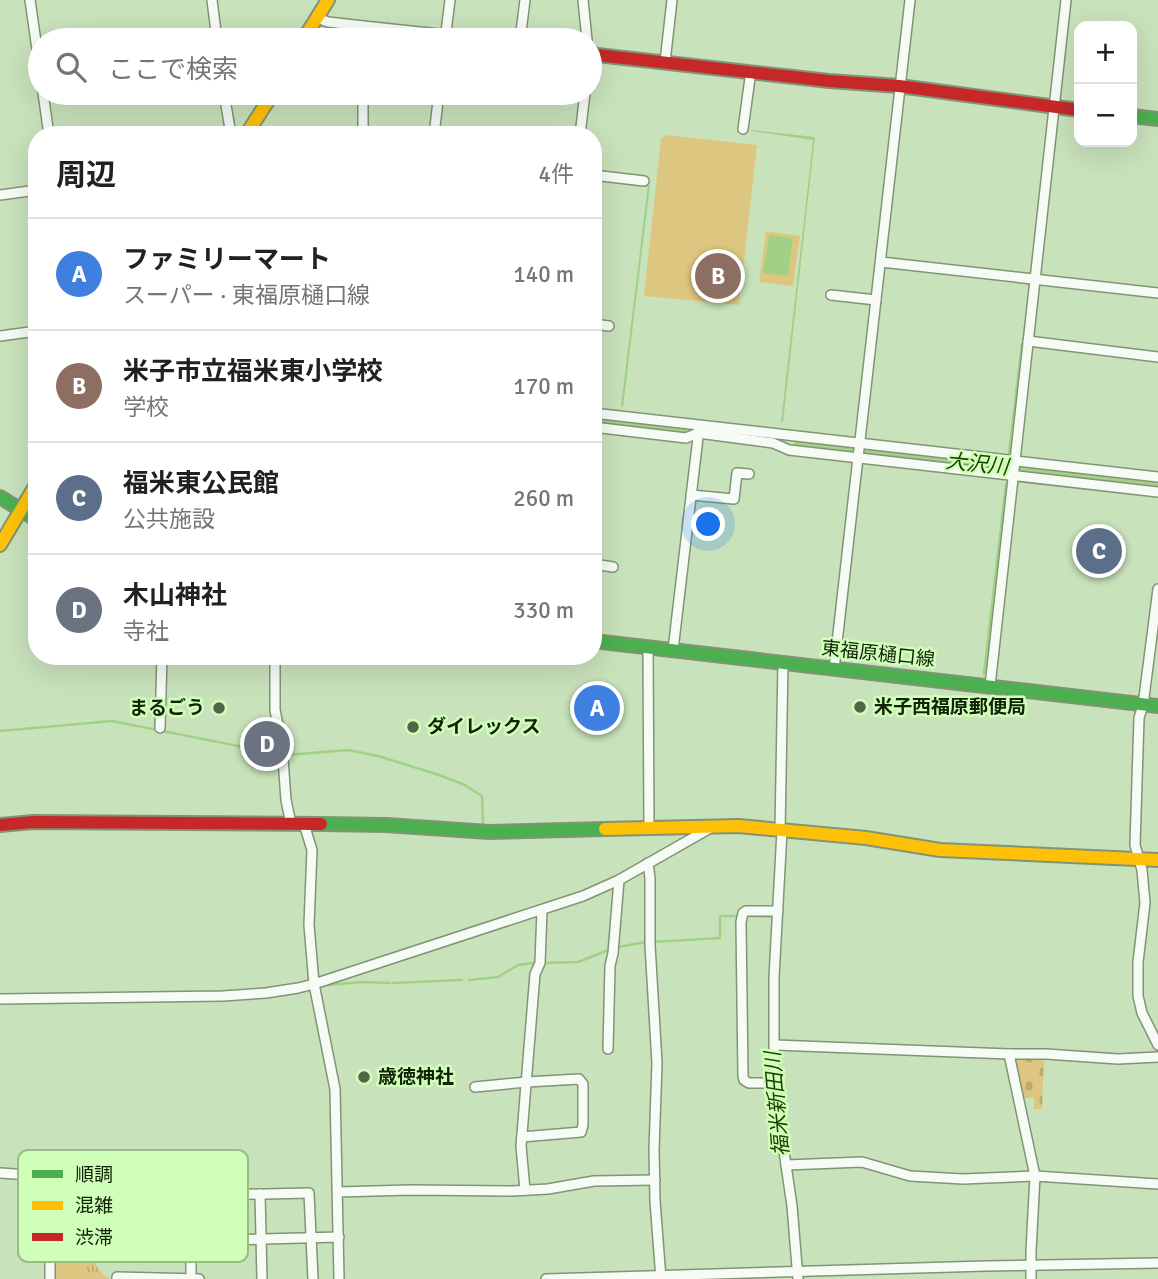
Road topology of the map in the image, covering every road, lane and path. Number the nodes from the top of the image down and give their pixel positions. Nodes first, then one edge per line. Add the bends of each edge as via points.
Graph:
1 (30, 0) edge
2 (212, 0) edge
3 (328, 0) edge
4 (450, 0) edge
5 (525, 0) edge
6 (583, 0) edge
7 (672, 0) edge
8 (909, 0) edge
9 (1066, 0) edge
10 (317, 18) junction
11 (363, 26) joint
12 (34, 28) edge
13 (216, 28) edge
14 (311, 28) edge
15 (378, 28) edge
16 (447, 28) edge
17 (522, 28) edge
18 (586, 28) edge
19 (602, 56) edge
20 (665, 62) junction
21 (751, 71) junction
22 (899, 86) junction
23 (45, 105) edge
24 (226, 105) edge
25 (265, 105) edge
26 (363, 105) edge
27 (438, 105) edge
28 (583, 105) edge
29 (1055, 108) junction
30 (1074, 110) edge
31 (1137, 117) edge
32 (1158, 119) edge
33 (48, 126) edge
34 (230, 126) edge
35 (252, 126) edge
36 (363, 126) edge
37 (435, 126) edge
38 (581, 126) edge
39 (743, 129) dead end
40 (602, 176) edge
41 (644, 181) dead end
42 (28, 191) edge
43 (0, 195) edge
44 (881, 262) junction
45 (1034, 279) junction
46 (1158, 293) edge
47 (831, 295) dead end
48 (876, 300) junction
49 (602, 325) edge
50 (609, 326) dead end
51 (28, 332) edge
52 (0, 336) edge
53 (1028, 341) junction
54 (1158, 357) edge
55 (602, 414) edge
56 (602, 429) edge
57 (699, 429) junction
58 (859, 443) junction
59 (857, 458) junction
60 (1015, 461) junction
61 (749, 474) dead end
62 (1013, 475) junction
63 (1158, 477) edge
64 (1158, 492) edge
65 (691, 495) junction
66 (0, 497) edge
67 (28, 498) edge
68 (21, 510) junction
69 (28, 514) edge
70 (0, 545) edge
71 (602, 565) edge
72 (613, 567) dead end
73 (1158, 589) edge
74 (602, 642) edge
75 (648, 648) junction
76 (673, 650) junction
77 (783, 663) junction
78 (162, 665) edge
79 (275, 665) edge
80 (834, 669) junction
81 (990, 686) junction
82 (1143, 705) junction
83 (1158, 706) edge
84 (160, 728) dead end
85 (297, 824) junction
86 (0, 825) edge
87 (714, 827) junction
88 (649, 828) junction
89 (781, 831) junction
90 (1138, 860) junction
91 (1158, 860) edge
92 (648, 863) junction
93 (619, 880) junction
94 (541, 910) junction
95 (778, 911) junction
96 (314, 984) junction
97 (0, 999) edge
98 (775, 1045) junction
99 (1158, 1045) edge
100 (608, 1049) dead end
101 (1009, 1055) junction
102 (1158, 1057) edge
103 (527, 1082) junction
104 (771, 1083) junction
105 (475, 1087) dead end
106 (522, 1137) junction
107 (786, 1165) junction
108 (0, 1173) edge
109 (18, 1174) edge
110 (1035, 1176) junction
111 (655, 1180) junction
112 (1158, 1184) edge
113 (525, 1190) junction
114 (338, 1192) junction
115 (248, 1194) edge
116 (260, 1194) junction
117 (339, 1237) junction
118 (311, 1238) junction
119 (261, 1239) junction
120 (248, 1240) edge
121 (1158, 1263) edge
122 (1032, 1265) junction
123 (795, 1273) edge
124 (661, 1277) edge
125 (117, 1279) edge
126 (195, 1279) edge
127 (262, 1279) edge
128 (313, 1279) edge
129 (339, 1279) edge
130 (545, 1279) edge
131 (1031, 1279) edge

1 - 12 street
2 - 13 street
3 - 10 street
4 - 16 street
5 - 17 street
6 - 18 street
7 - 20 street
8 - 22 street
9 - 29 street
10 - 11 street
10 - 14 street
11 - 15 street
19 - 20 street
20 - 21 street
21 - 22 street
21 - 39 street
22 - 29 street
22 - 44 street
23 - 33 street
24 - 34 street
25 - 35 street
26 - 36 street
27 - 37 street
28 - 38 street
29 - 30 street
29 - 45 street
31 - 32 street
40 - 41 street
42 - 43 street
44 - 45 street
44 - 48 street
45 - 46 street
45 - 53 street
47 - 48 street
48 - 58 street
49 - 50 street
51 - 52 street
53 - 54 street
53 - 60 street
55 - 57 street
56 - 57 street via 686,438
57 - 58 street
57 - 59 street via 789,450
57 - 65 street
58 - 59 street
58 - 60 street
59 - 62 street
59 - 80 street
60 - 62 street
60 - 63 street
61 - 65 street via 737,473 734,499
62 - 64 street
62 - 81 street
65 - 76 street
66 - 68 street
67 - 68 street
68 - 69 street
68 - 70 street
71 - 72 street
73 - 82 street
74 - 75 street, 東福原樋口線
75 - 76 street, 東福原樋口線
75 - 88 street
76 - 77 street, 東福原樋口線
77 - 80 street, 東福原樋口線
77 - 89 street
78 - 84 street
79 - 85 street via 275,710 286,800
80 - 81 street, 東福原樋口線
81 - 82 street, 東福原樋口線
82 - 83 street, 東福原樋口線
82 - 90 street via 1135,803
85 - 86 street
85 - 88 street via 489,832
85 - 96 street via 312,850 309,925
87 - 88 street
87 - 89 street
87 - 92 street
89 - 90 street via 940,850
89 - 95 street
90 - 91 street
90 - 99 street via 1145,903 1138,996
92 - 93 street
92 - 111 street via 656,1055
93 - 94 street
93 - 100 street
94 - 96 street
94 - 103 street
95 - 98 street
95 - 104 street via 746,911 742,918 743,1076 746,1082
96 - 97 street via 237,995
96 - 114 street via 335,1089
98 - 101 street
98 - 104 street
101 - 102 street
101 - 110 street
103 - 105 street
103 - 106 street
103 - 106 street via 581,1080 583,1125 581,1132 574,1134
104 - 107 street
106 - 113 street
107 - 110 street via 862,1162 910,1176 954,1179
107 - 123 street
108 - 109 street
110 - 112 street
110 - 122 street
111 - 113 street via 594,1181
111 - 124 street
113 - 114 street
114 - 117 street
115 - 116 street
116 - 118 street via 309,1193
116 - 119 street
117 - 118 street
117 - 129 street
118 - 119 street
118 - 128 street
119 - 120 street
119 - 127 street
121 - 122 street
122 - 123 street
122 - 131 street
123 - 124 street
124 - 130 street
125 - 126 street

